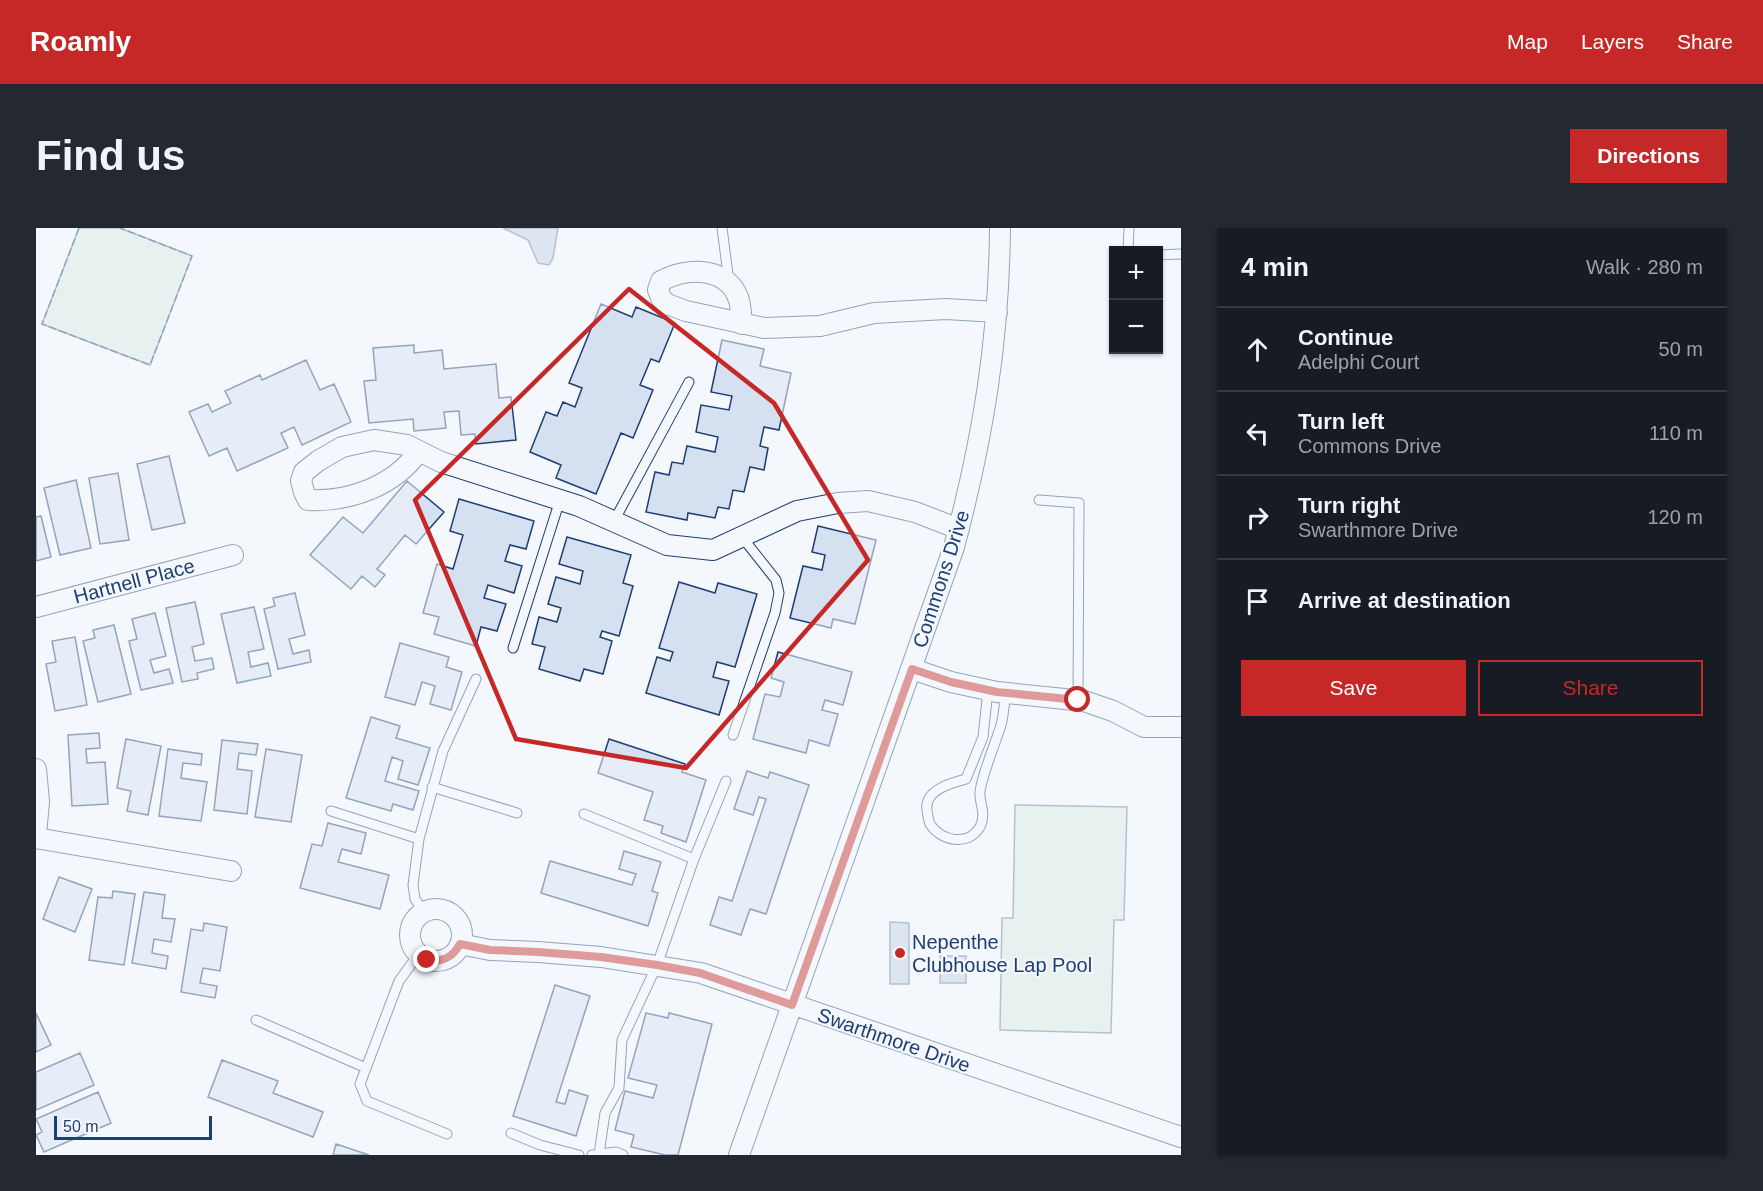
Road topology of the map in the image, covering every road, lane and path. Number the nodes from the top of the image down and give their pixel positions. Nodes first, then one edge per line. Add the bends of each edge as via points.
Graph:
1 (722, 228) edge
2 (1000, 228) edge
3 (1129, 228) edge
4 (1128, 246) edge
5 (1181, 254) edge
6 (1163, 255) edge
7 (729, 283) junction
8 (997, 312) junction
9 (742, 324) junction
10 (689, 382) dead end
11 (419, 451) junction
12 (560, 500) junction
13 (1039, 500) dead end
14 (614, 521) junction
15 (959, 529) junction
16 (742, 537) junction
17 (233, 555) dead end
18 (36, 607) edge
19 (513, 648) dead end
20 (912, 669) junction
21 (476, 680) dead end
22 (997, 691) junction
23 (1078, 700) junction
24 (1181, 727) edge
25 (733, 735) dead end
26 (36, 769) edge
27 (726, 781) dead end
28 (432, 787) junction
29 (331, 811) dead end
30 (517, 813) dead end
31 (584, 814) dead end
32 (36, 836) edge
33 (419, 839) junction
34 (694, 859) junction
35 (231, 871) dead end
36 (424, 912) junction
37 (460, 944) junction
38 (418, 955) junction
39 (657, 965) junction
40 (792, 1005) junction
41 (256, 1020) dead end
42 (366, 1068) junction
43 (511, 1133) dead end
44 (447, 1134) dead end
45 (1181, 1137) edge
46 (599, 1154) edge
47 (579, 1155) edge
48 (592, 1155) edge
49 (623, 1155) edge
50 (739, 1155) edge

1 - 7 lane
2 - 8 street, Commons Drive
3 - 4 lane
5 - 6 lane
7 - 9 street via 739,299
7 - 9 street via 717,274 699,271 670,276 661,281 658,290 668,304
8 - 9 street via 946,309 874,313 820,326 764,328
8 - 15 street, Commons Drive via 985,414
10 - 14 lane
11 - 11 street via 374,440 342,447 304,472 304,492 308,500 324,501 360,495 396,475
11 - 12 street via 441,462
12 - 14 street
12 - 19 lane
13 - 23 lane via 1079,503
14 - 16 street via 667,545 713,550
15 - 16 street via 915,512 868,501 797,511
15 - 20 street, Commons Drive
16 - 25 lane via 776,580 779,592
17 - 18 street, Hartnell Place
20 - 22 street
20 - 40 street, Commons Drive
21 - 28 lane via 443,751
22 - 22 lane via 966,779 934,792 926,806 929,822 941,836 954,840 968,838 979,829 984,816 979,795 1002,723
22 - 23 street
23 - 24 street via 1099,705 1144,727
26 - 32 street
27 - 34 lane
28 - 30 lane
28 - 33 lane
29 - 33 lane
31 - 34 lane
32 - 35 street
33 - 36 lane via 413,885 415,899
34 - 39 lane
36 - 37 street via 434,909 453,916 462,934
36 - 38 street via 411,927 412,947
37 - 38 street via 447,959 427,960
37 - 39 street, Swarthmore Drive
38 - 42 lane via 399,981
39 - 40 street, Swarthmore Drive via 700,973
39 - 46 lane via 622,1040 619,1088 605,1113
40 - 45 street, Swarthmore Drive
40 - 50 street, Commons Drive
41 - 42 lane
42 - 44 lane via 360,1084 367,1101
43 - 47 lane
46 - 48 lane
46 - 49 lane

